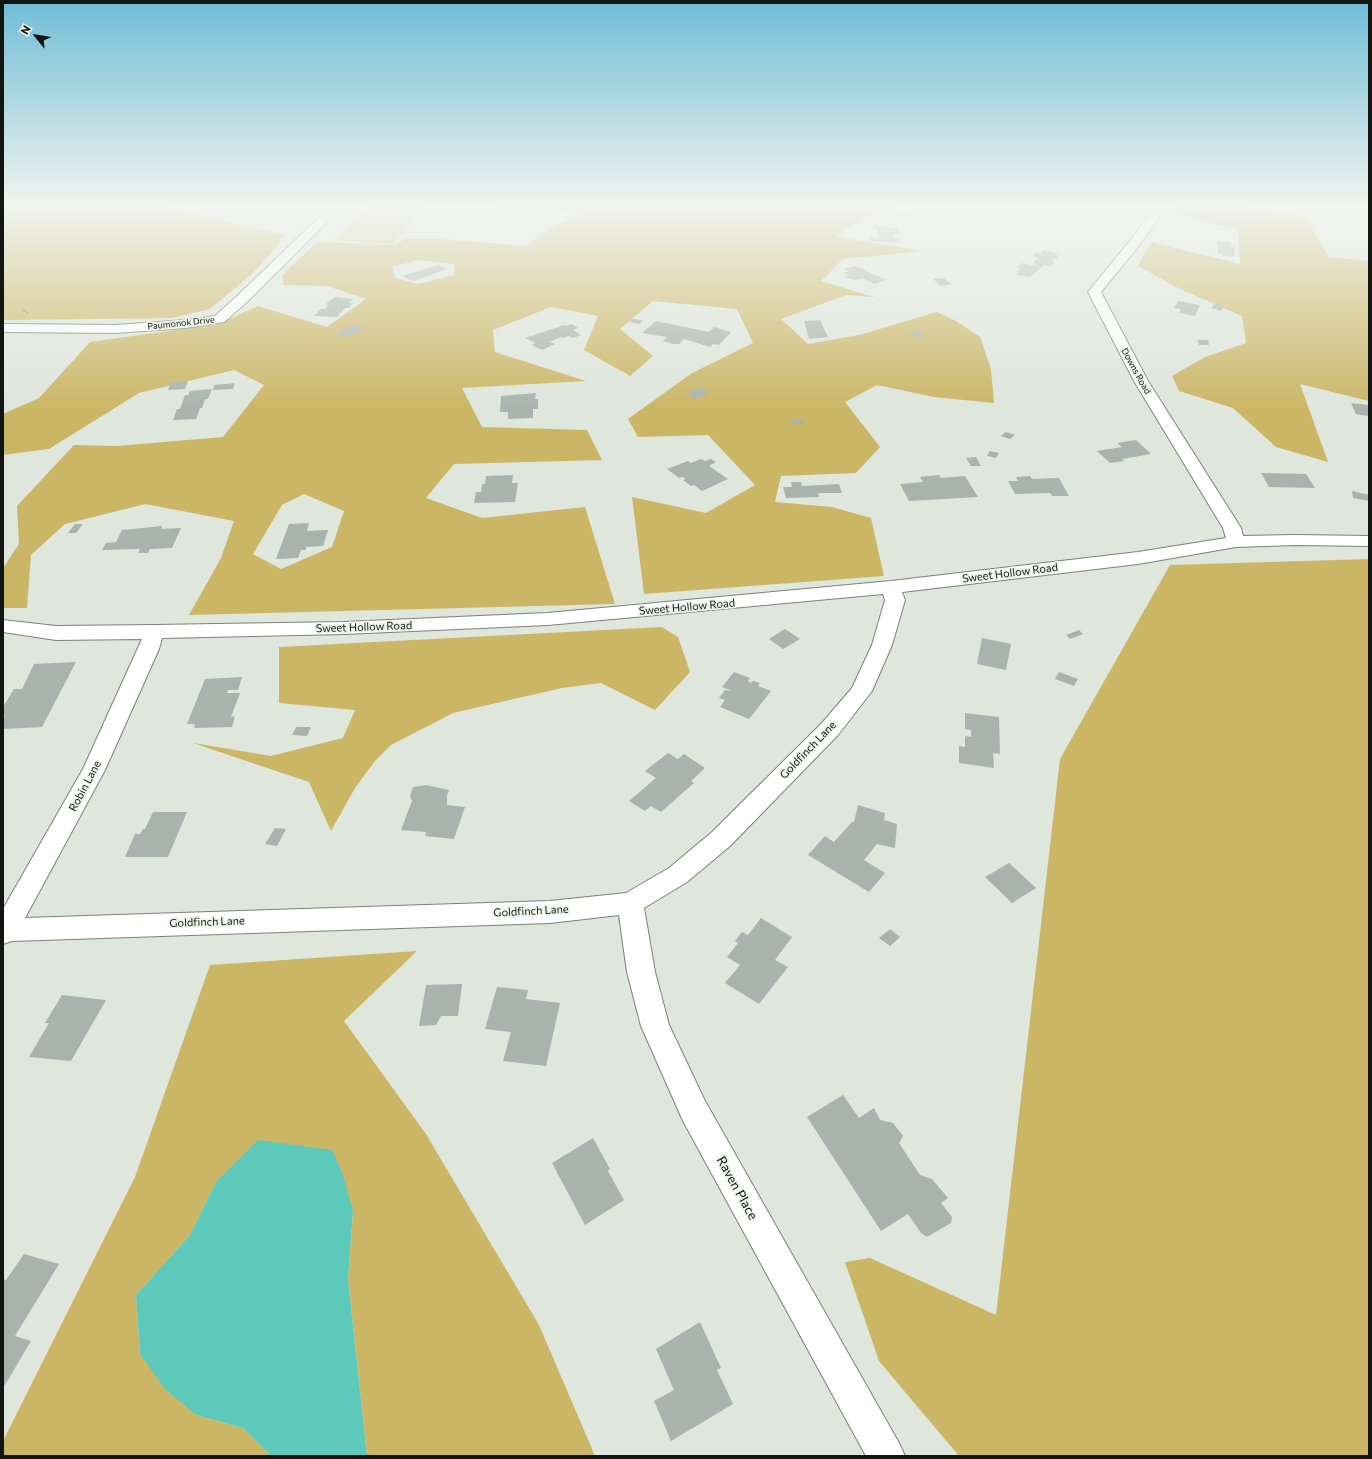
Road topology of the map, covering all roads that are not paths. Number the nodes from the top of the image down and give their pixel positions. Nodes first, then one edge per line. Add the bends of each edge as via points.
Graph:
1 (267, 274) edge
2 (1108, 274) edge
3 (3, 328) edge
4 (1369, 541) edge
5 (1236, 542) junction
6 (891, 587) junction
7 (3, 626) edge
8 (154, 632) junction
9 (630, 903) junction
10 (4, 931) edge
11 (886, 1456) edge

1 - 3 street, Paumonok Drive via 219,319 116,329
2 - 5 street, Downs Road via 1094,292 1141,381 1232,528
4 - 5 street, Sweet Hollow Road
5 - 6 street, Sweet Hollow Road via 1138,558
6 - 8 street, Sweet Hollow Road via 548,619 344,628
6 - 9 street, Goldfinch Lane via 895,600 882,645 861,691 830,729 721,839 678,875
7 - 8 street, Sweet Hollow Road via 56,633
8 - 10 street, Robin Lane via 149,649 94,770
9 - 10 street, Goldfinch Lane via 550,912 278,919
9 - 11 street, Raven Place via 641,972 655,1026 694,1111

